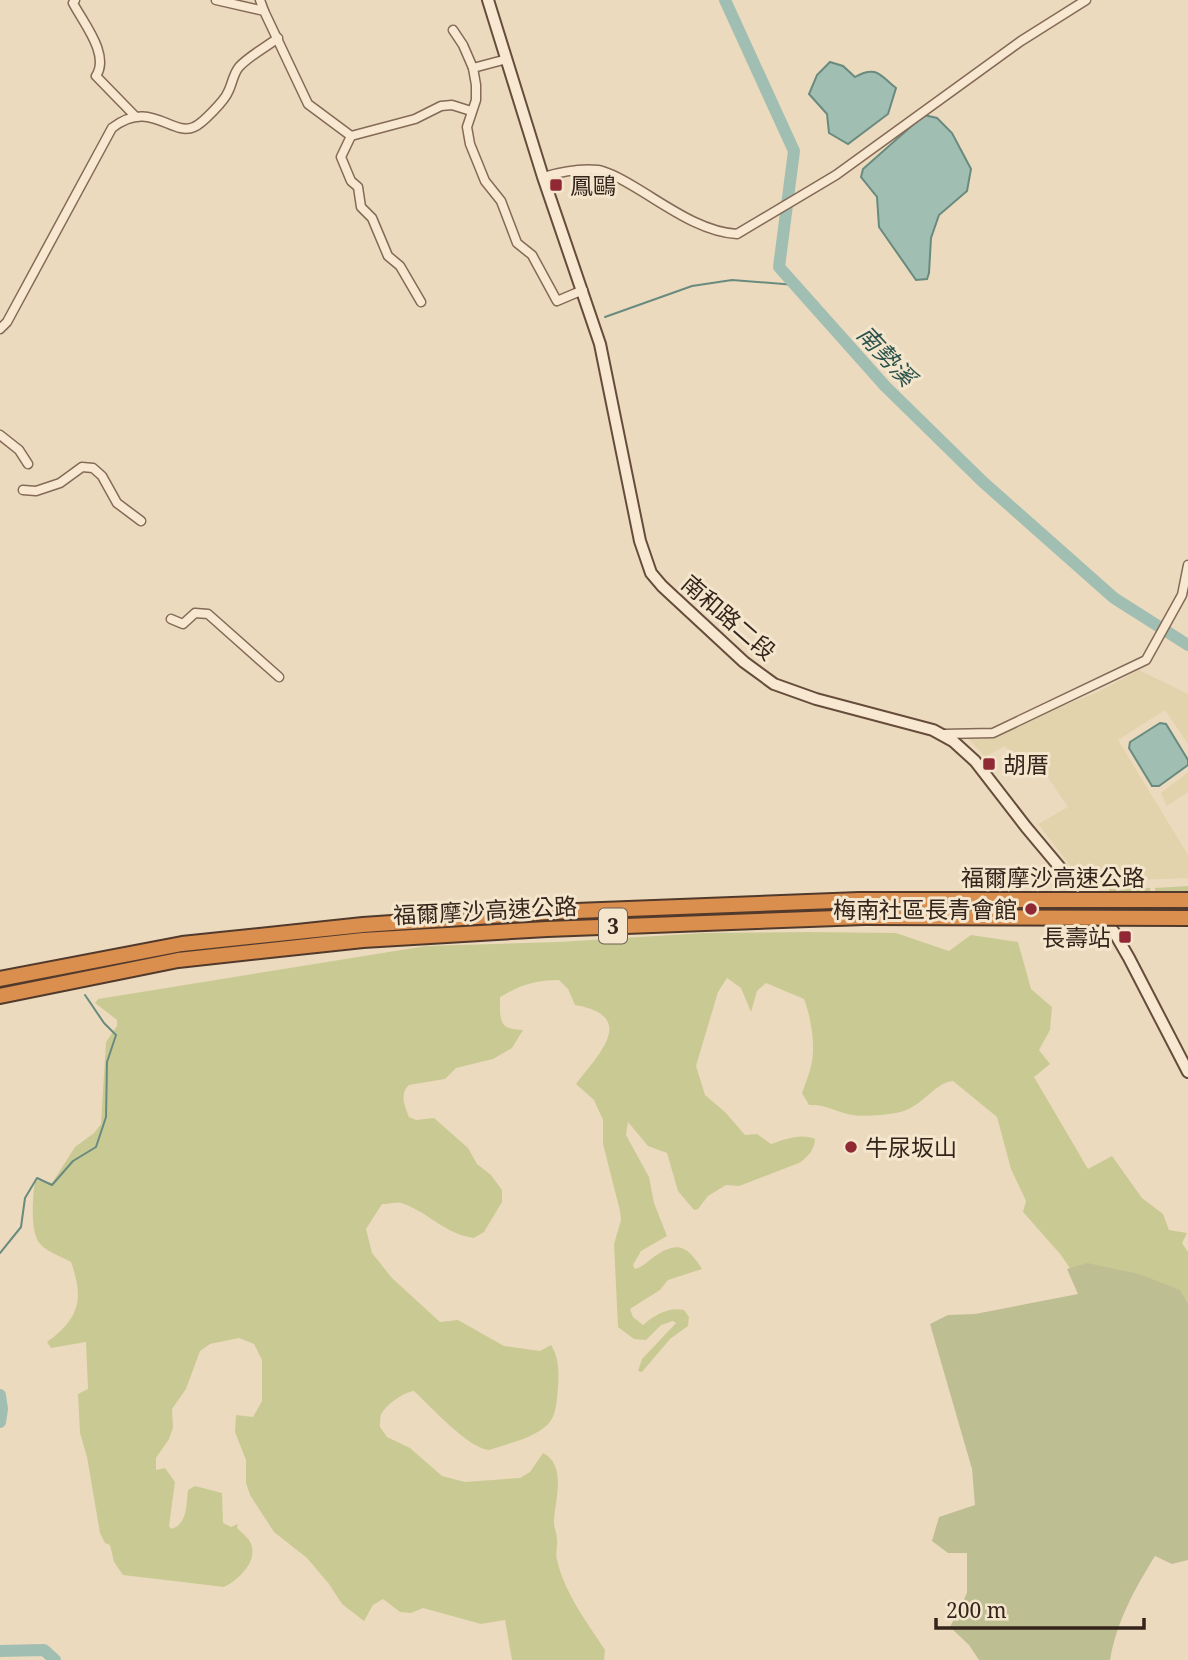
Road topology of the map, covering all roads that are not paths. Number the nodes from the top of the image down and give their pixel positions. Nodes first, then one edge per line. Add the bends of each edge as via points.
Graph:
1 (75, 0) edge
2 (216, 0) edge
3 (260, 0) edge
4 (488, 0) edge
5 (1086, 0) edge
6 (264, 11) junction
7 (453, 30) dead end
8 (278, 38) junction
9 (505, 54) junction
10 (473, 68) junction
11 (471, 111) junction
12 (135, 116) junction
13 (351, 136) junction
14 (543, 177) junction
15 (583, 290) junction
16 (421, 302) dead end
17 (0, 329) edge
18 (0, 435) edge
19 (28, 464) dead end
20 (23, 490) dead end
21 (141, 521) dead end
22 (1188, 565) edge
23 (171, 619) dead end
24 (279, 677) dead end
25 (944, 734) junction
26 (1188, 900) edge
27 (1188, 918) edge
28 (0, 979) edge
29 (0, 996) edge
30 (1188, 1072) edge

1 - 12 street via 101,57 96,76
2 - 6 street
3 - 6 street
4 - 9 main road, 南和路二段
5 - 14 street via 1021,41 836,175 737,234 722,233 599,170
6 - 8 street
7 - 10 street
8 - 12 street via 239,67 227,95 196,127 187,129
8 - 13 street via 309,104
9 - 10 street
9 - 14 main road, 南和路二段
10 - 11 street via 476,100
11 - 13 street via 441,106 415,119
11 - 15 street via 467,127 470,144 485,181 501,201 517,243 532,255 557,301
12 - 17 street via 112,128 8,322
13 - 16 street via 341,157 358,187 361,206 372,218 388,256
14 - 15 main road, 南和路二段
15 - 25 main road, 南和路二段 via 600,344 651,573 744,662 774,684
18 - 19 street
20 - 21 street via 36,491 60,483 82,467 93,468 117,503
22 - 25 street via 1182,595 1146,660 993,733
23 - 24 street via 183,625 195,613 208,614
25 - 30 main road, 南和路二段 via 975,761 1114,932
26 - 28 highway, 福爾摩沙高速公路 / 3, bridge via 859,900 550,912 182,944
27 - 29 highway, 福爾摩沙高速公路 / 3, bridge via 864,917 363,940 178,960

